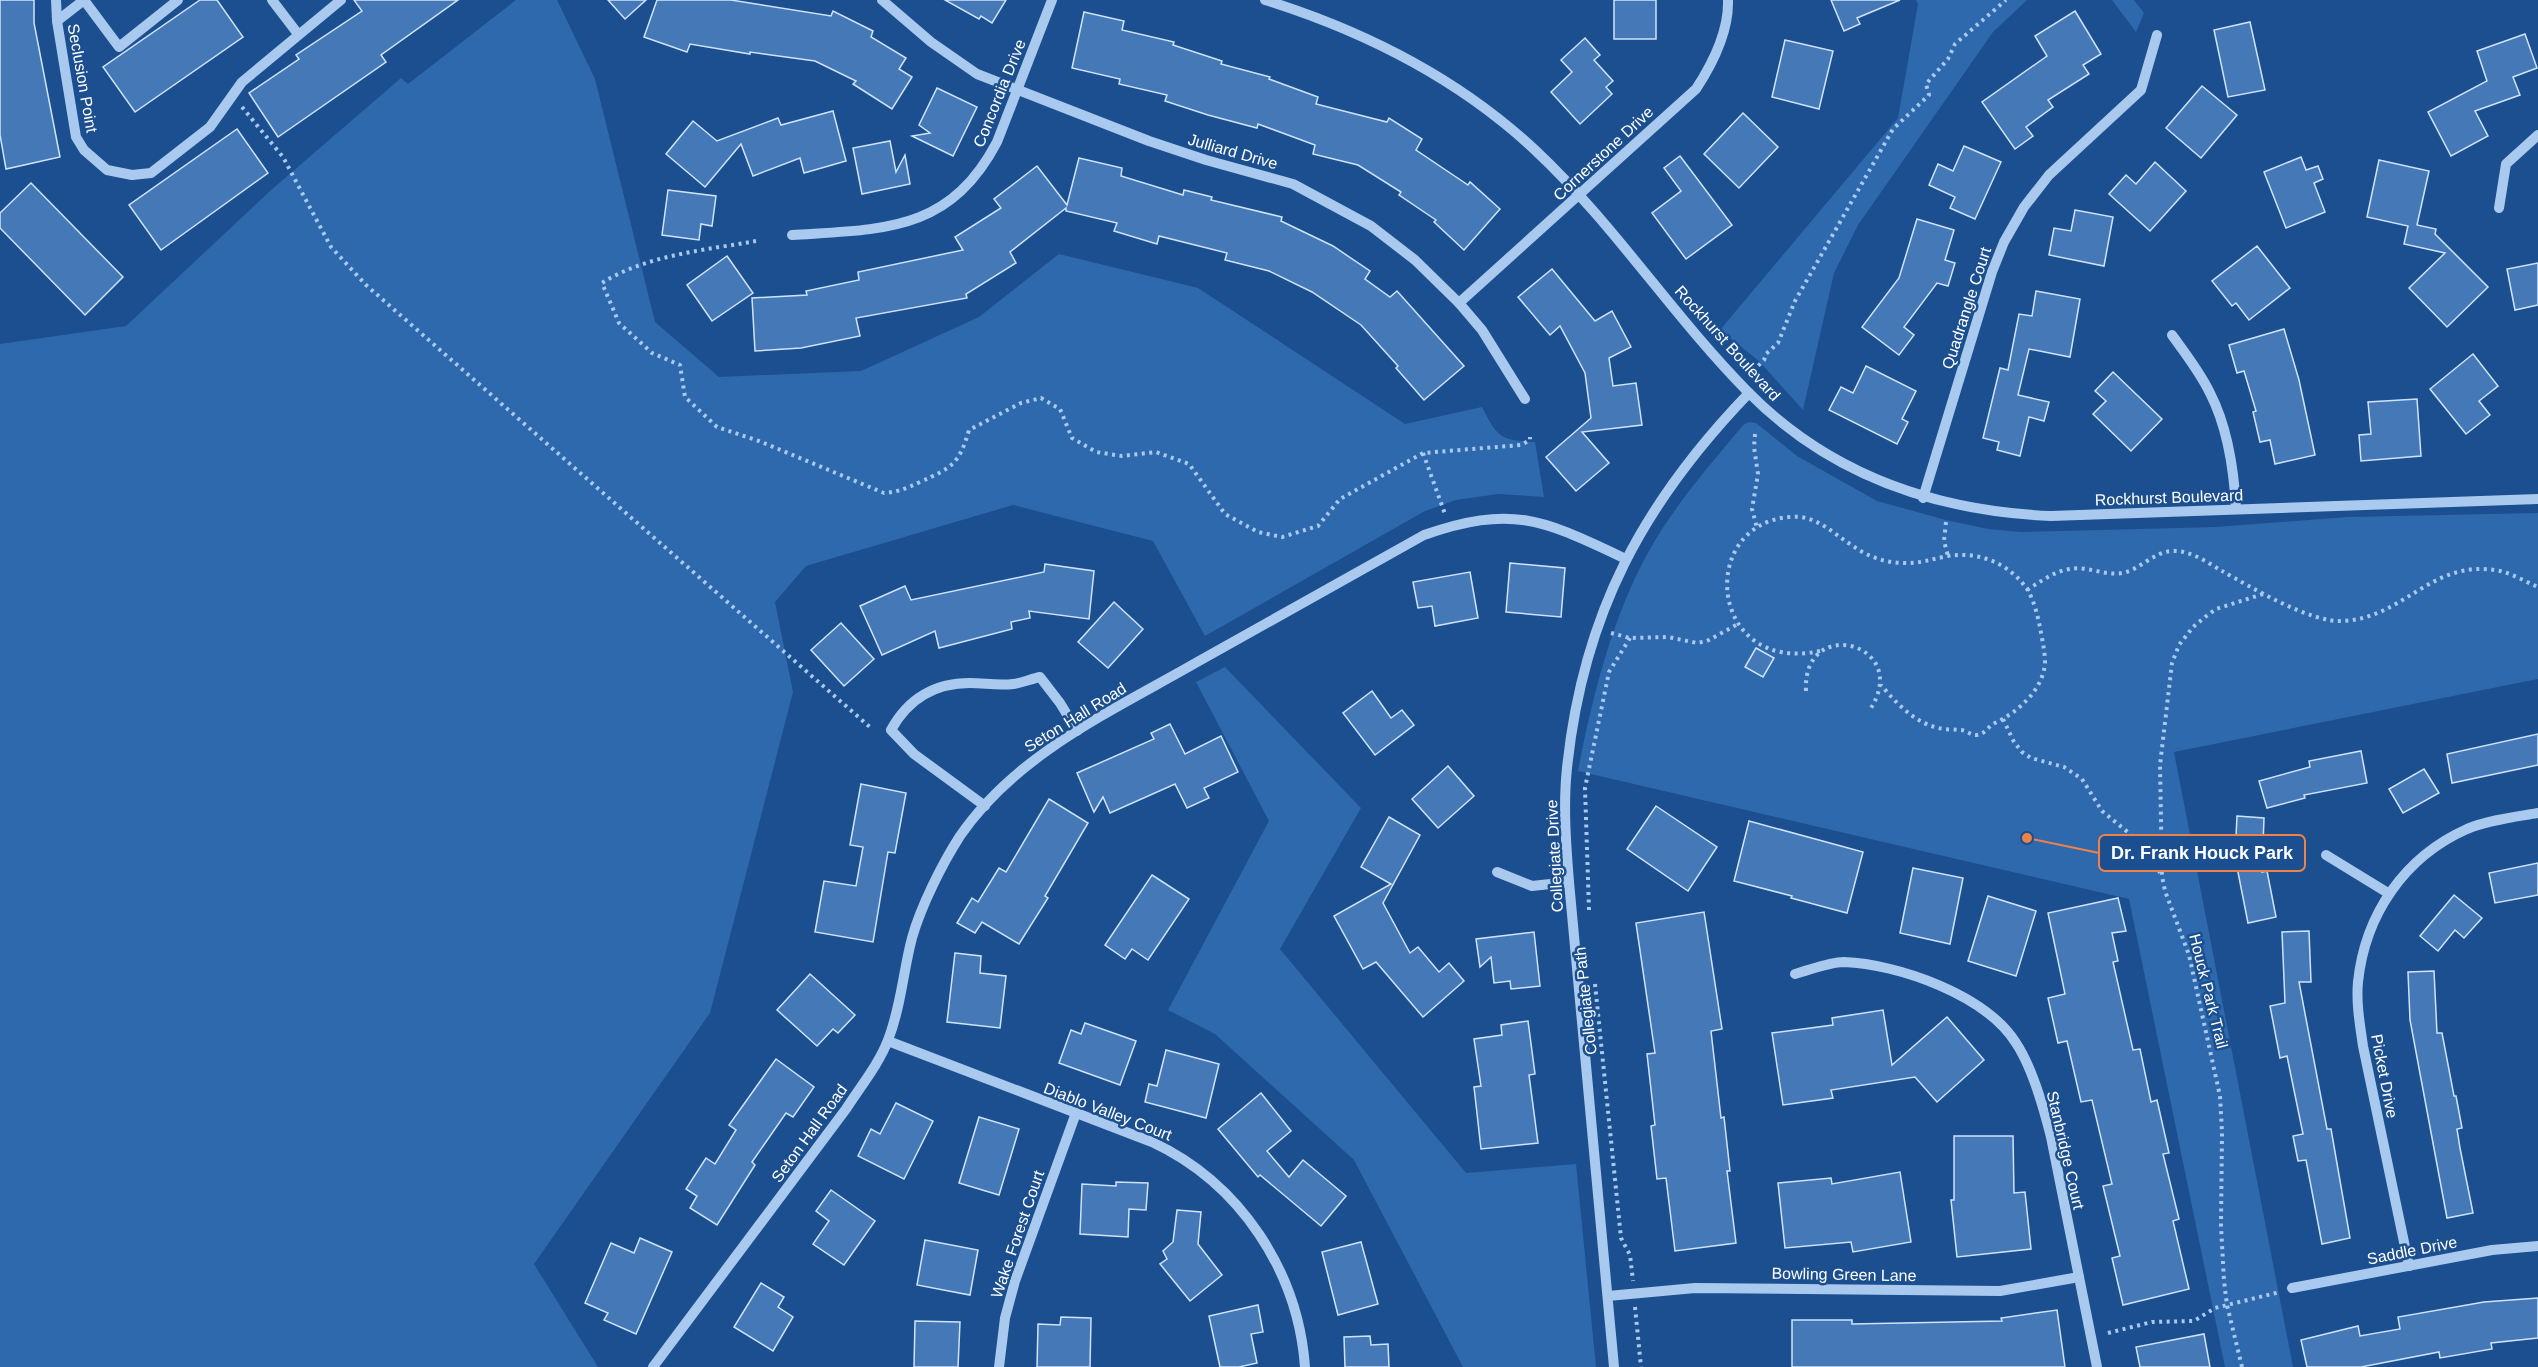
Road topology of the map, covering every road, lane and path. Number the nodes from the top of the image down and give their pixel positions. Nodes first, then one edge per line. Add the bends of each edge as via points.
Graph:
1 (56, 0) edge
2 (84, 0) edge
3 (178, 0) edge
4 (272, 0) edge
5 (341, 0) edge
6 (882, 0) edge
7 (1052, 0) edge
8 (1265, 0) edge
9 (1728, 0) edge
10 (2006, 0) edge
11 (57, 21) junction
12 (298, 34) junction
13 (2157, 35) dead end
14 (1017, 90) junction
15 (233, 96) junction
16 (2538, 135) edge
17 (1579, 195) junction
18 (2499, 208) dead end
19 (792, 235) dead end
20 (756, 241) dead end
21 (1459, 303) junction
22 (2172, 334) dead end
23 (1753, 371) dead end
24 (1749, 393) junction
25 (1525, 399) dead end
26 (1755, 435) dead end
27 (1530, 437) dead end
28 (1423, 453) junction
29 (1923, 498) junction
30 (2538, 499) edge
31 (2236, 509) junction
32 (1946, 522) dead end
33 (1449, 526) junction
34 (1757, 528) junction
35 (1948, 556) junction
36 (1626, 559) junction
37 (2538, 586) edge
38 (2027, 590) junction
39 (2263, 594) junction
40 (1738, 624) junction
41 (1596, 629) junction
42 (1630, 638) junction
43 (1820, 651) junction
44 (1881, 685) junction
45 (1806, 691) dead end
46 (1869, 711) dead end
47 (2003, 719) junction
48 (871, 728) dead end
49 (1077, 732) junction
50 (985, 806) junction
51 (2538, 813) edge
52 (2325, 855) dead end
53 (1497, 872) dead end
54 (2162, 876) junction
55 (1569, 882) junction
56 (2388, 893) junction
57 (1589, 915) dead end
58 (1594, 973) dead end
59 (1795, 974) dead end
60 (888, 1041) junction
61 (1076, 1113) junction
62 (2538, 1246) edge
63 (2409, 1266) junction
64 (2079, 1277) junction
65 (2292, 1288) joint
66 (1634, 1293) junction
67 (1608, 1296) junction
68 (2227, 1305) junction
69 (2108, 1333) dead end
70 (653, 1367) edge
71 (999, 1367) edge
72 (1305, 1367) edge
73 (1614, 1367) edge
74 (1641, 1367) edge
75 (2097, 1367) edge
76 (2242, 1367) edge

1 - 11 street, Seclusion Point
2 - 3 street via 119,46
2 - 11 street
4 - 12 street
5 - 12 street, Seclusion Point
6 - 14 street, Julliard Drive via 930,42 977,74
7 - 14 street, Concordia Drive
8 - 17 street, Rockhurst Boulevard via 1356,33 1429,72 1502,122
9 - 17 street, Cornerstone Drive via 1714,61 1696,89
10 - 23 path via 1955,44 1948,59 1926,84 1929,95 1893,129 1795,302 1778,343
11 - 15 street, Seclusion Point via 76,137 84,150 107,170 132,175 151,173 210,127
12 - 15 street, Seclusion Point via 242,82
13 - 29 street, Quadrangle Court via 2141,90 2049,175 2004,242
14 - 19 street, Concordia Drive via 987,162 968,186 948,202 900,225 870,231
14 - 21 street, Julliard Drive via 1206,160 1293,184 1371,226 1415,260
15 - 48 path via 283,157 331,247 366,285
16 - 18 street via 2505,164
17 - 21 street, Cornerstone Drive
17 - 24 street, Rockhurst Boulevard
20 - 28 path via 660,259 602,282 619,323 652,353 680,365 685,397 717,427 884,493 899,492 948,469 963,450 969,430 1022,403 1041,398 1060,409 1072,438 1096,452 1122,456 1156,452 1189,464 1225,514 1258,532 1282,537 1318,526 1340,498
21 - 25 street, Julliard Drive via 1482,330
22 - 31 street via 2210,393 2221,421 2234,479
24 - 29 street, Rockhurst Boulevard via 1836,460
24 - 36 street, Collegiate Drive via 1684,466
26 - 34 path via 1758,474 1752,509
27 - 28 path via 1521,445
28 - 33 path
29 - 31 street, Rockhurst Boulevard via 1993,513 2051,516
30 - 31 street, Rockhurst Boulevard
32 - 35 path via 1944,541
33 - 36 street, Seton Hall Road via 1489,518 1517,518 1574,534
33 - 49 street, Seton Hall Road via 1424,535
34 - 35 path via 1789,517 1804,518 1820,523 1885,562 1922,563
34 - 40 path via 1737,550 1727,577 1726,594
35 - 38 path via 1968,554 1991,560 2011,571
36 - 41 street, Collegiate Drive
37 - 39 path via 2501,571 2453,572 2436,578 2381,614 2340,622 2318,618
38 - 39 path via 2059,571 2071,568 2123,573 2172,551 2194,555
38 - 47 path via 2038,617 2045,666 2028,699
39 - 54 path, Houck Park Trail via 2216,609 2205,617 2179,645 2172,663 2160,765
40 - 42 path via 1697,643 1657,635
40 - 43 path via 1770,651 1791,655
41 - 42 path
41 - 55 street, Collegiate Drive via 1566,769
42 - 57 path via 1609,672 1585,788
43 - 44 path via 1840,645 1859,648 1875,661
43 - 45 path via 1808,666
44 - 46 path
44 - 47 path via 1910,715 1939,729 1978,735
47 - 54 path via 2022,752 2064,767 2082,779 2102,811 2130,834
49 - 50 street, Seton Hall Road via 1033,759
49 - 50 street via 1040,677 1011,685 951,685 926,692 912,702 891,730 914,754
50 - 60 street, Seton Hall Road via 961,836 930,892 913,936
51 - 56 street, Picket Drive via 2479,825 2451,838 2408,868
52 - 56 street
53 - 55 street via 1532,886
54 - 68 path, Houck Park Trail via 2189,955 2220,1096 2221,1226
55 - 67 street, Collegiate Drive
56 - 63 street, Picket Drive via 2363,951 2359,1016
58 - 66 path, Collegiate Path via 1621,1238 1630,1255
59 - 64 street, Stanbridge Court via 1841,962 1887,968 1936,983 1990,1015 2016,1042 2041,1100
60 - 61 street, Diablo Valley Court
60 - 70 street, Seton Hall Road via 846,1110
61 - 71 street, Wake Forest Court via 1015,1281 1005,1318
61 - 72 street, Diablo Valley Court via 1175,1152 1239,1206 1280,1269 1301,1331
62 - 63 street, Saddle Drive via 2492,1250
63 - 65 street, Saddle Drive
64 - 66 street, Bowling Green Lane via 2000,1291 1695,1288
64 - 75 street, Stanbridge Court
65 - 68 path
66 - 67 street, Bowling Green Lane
66 - 74 path, Collegiate Path
67 - 73 street, Collegiate Drive
68 - 69 path via 2207,1311 2194,1321 2152,1322
68 - 76 path, Houck Park Trail

